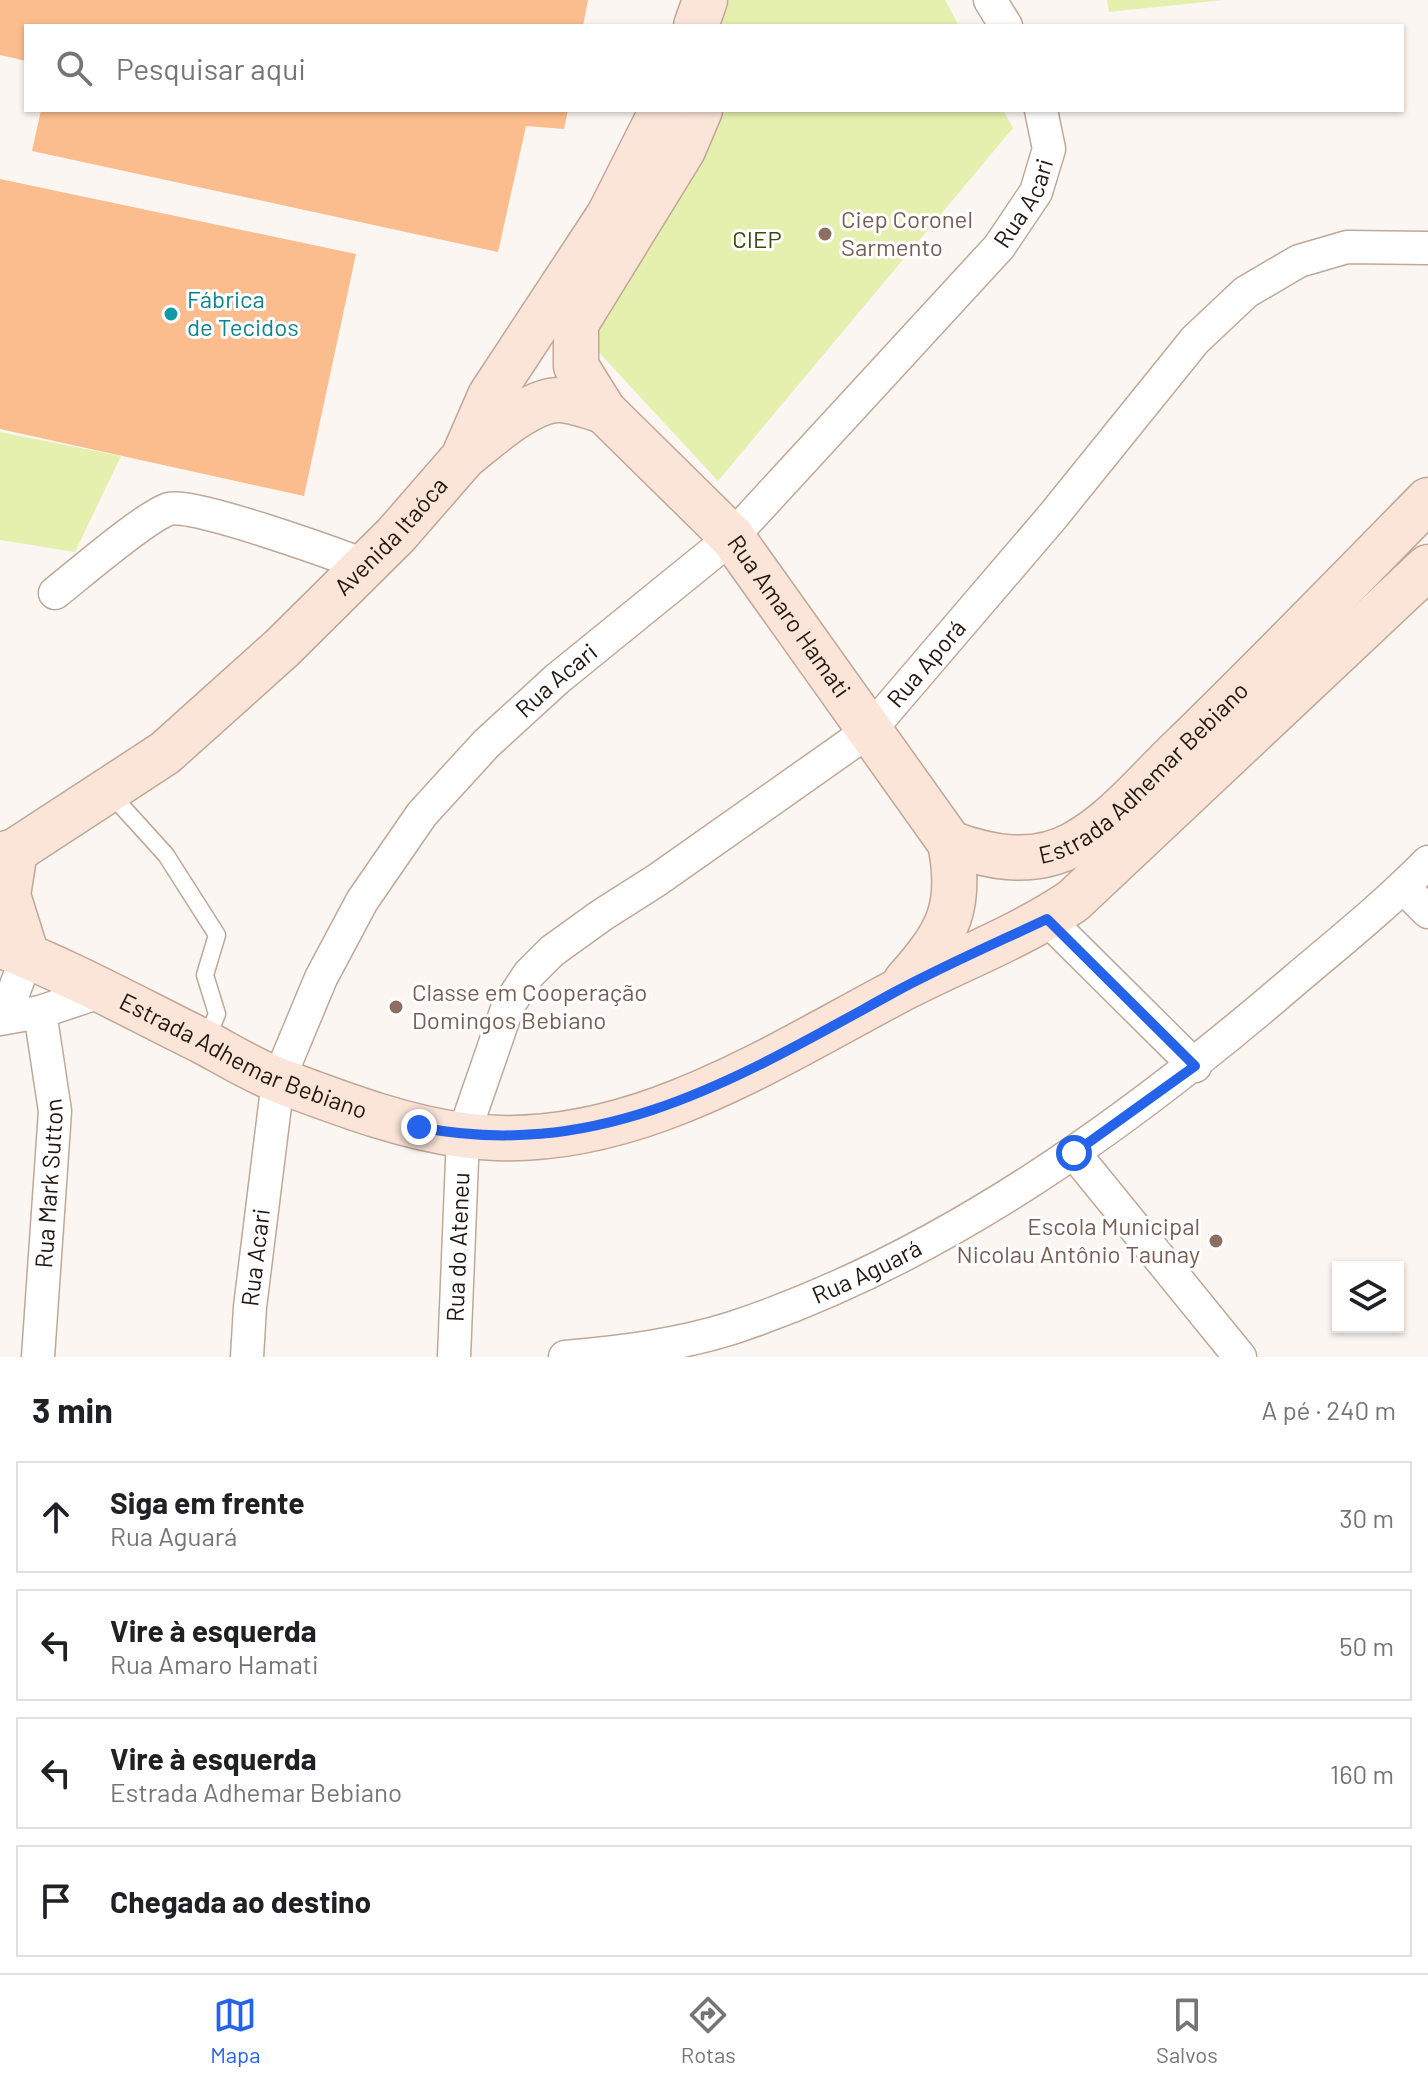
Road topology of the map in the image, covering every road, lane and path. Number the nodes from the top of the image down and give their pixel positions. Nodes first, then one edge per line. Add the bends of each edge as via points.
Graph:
1 (705, 0) edge
2 (729, 0) edge
3 (990, 0) edge
4 (697, 24) edge
5 (724, 24) edge
6 (1005, 24) edge
7 (661, 112) edge
8 (699, 112) edge
9 (1041, 112) edge
10 (1428, 248) edge
11 (604, 411) junction
12 (463, 458) junction
13 (1428, 500) edge
14 (732, 537) junction
15 (364, 565) junction
16 (1428, 567) edge
17 (55, 593) dead end
18 (870, 730) junction
19 (107, 790) junction
20 (950, 843) junction
21 (7, 853) edge
22 (1428, 862) edge
23 (1403, 887) junction
24 (1428, 912) edge
25 (1047, 919) junction
26 (14, 951) edge
27 (103, 991) junction
28 (896, 992) junction
29 (40, 1012) junction
30 (2, 1018) edge
31 (205, 1043) junction
32 (1195, 1066) junction
33 (278, 1081) junction
34 (463, 1136) junction
35 (1074, 1153) junction
36 (38, 1357) edge
37 (247, 1357) edge
38 (454, 1357) edge
39 (565, 1357) edge
40 (1240, 1357) edge

1 - 4 main road
2 - 5 main road
3 - 6 street
7 - 12 main road, Avenida Itaóca via 609,215 490,396
8 - 11 main road via 683,150 576,324 576,366
9 - 14 street, Rua Acari via 1049,149 1036,192 999,247
10 - 18 street, Rua Aporá via 1347,247 1299,261 1246,292 1195,340
11 - 12 main road via 562,400 544,402
11 - 14 main road, Rua Amaro Hamati
12 - 15 main road, Avenida Itaóca
13 - 20 main road, Estrada Adhemar Bebiano via 1256,675 1085,837 1040,855 1007,858
14 - 18 main road, Rua Amaro Hamati
14 - 33 street, Rua Acari via 557,679 486,744 422,814 355,914 321,978
15 - 17 street via 179,507 158,515
15 - 19 main road, Avenida Itaóca via 282,648 165,753
16 - 25 main road, Estrada Adhemar Bebiano via 1141,840
18 - 20 main road, Rua Amaro Hamati
18 - 34 street, Rua Aporá via 602,915 536,967 508,1006
19 - 21 main road, Avenida Itaóca
19 - 31 lane via 166,855 217,935 205,975 217,1014
20 - 28 main road, Estrada Adhemar Bebiano via 956,895 950,921 933,950
21 - 26 main road
22 - 23 street, Rua Aguará
23 - 24 street
23 - 32 street, Rua Aguará
25 - 28 main road, Estrada Adhemar Bebiano
25 - 32 street
26 - 27 main road, Estrada Adhemar Bebiano
26 - 30 street
27 - 29 street
27 - 31 main road, Estrada Adhemar Bebiano
28 - 34 main road, Estrada Adhemar Bebiano via 754,1068 655,1110 605,1126 551,1134
29 - 30 street
29 - 36 street, Rua Mark Sutton via 55,1111
31 - 33 main road, Estrada Adhemar Bebiano
32 - 35 street, Rua Aguará
33 - 34 main road, Estrada Adhemar Bebiano
33 - 37 street, Rua Acari
34 - 38 street, Rua do Ateneu
35 - 39 street, Rua Aguará via 937,1235 841,1284 745,1322 637,1351
35 - 40 street

